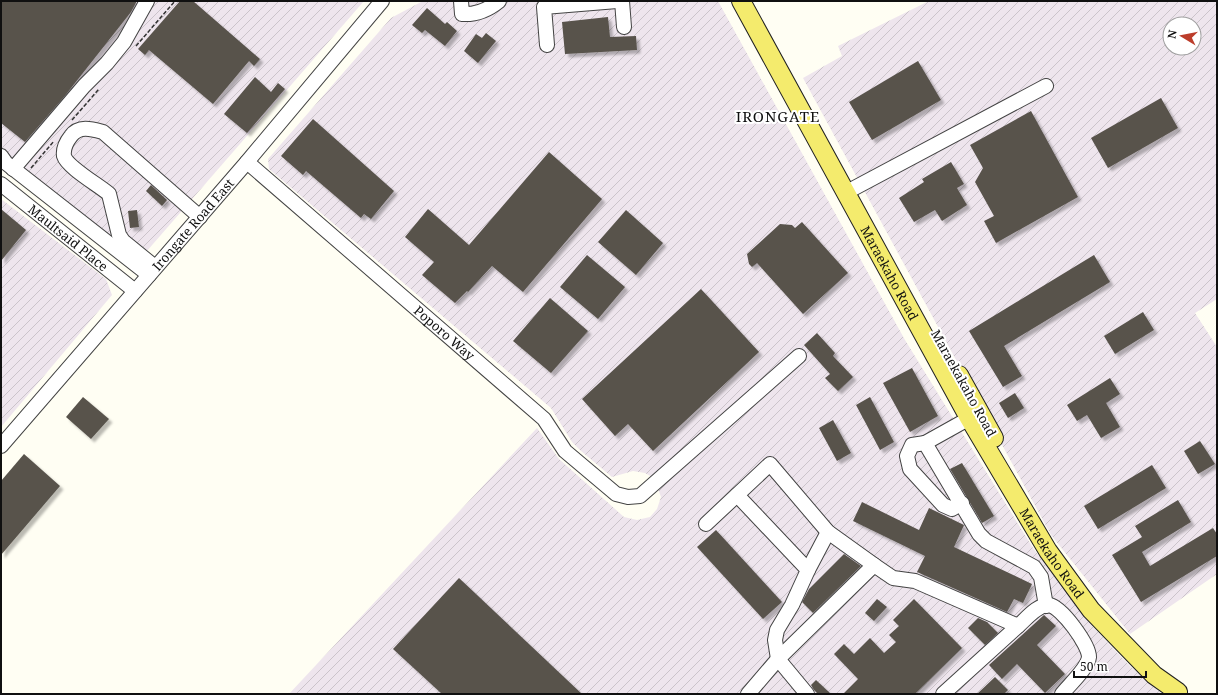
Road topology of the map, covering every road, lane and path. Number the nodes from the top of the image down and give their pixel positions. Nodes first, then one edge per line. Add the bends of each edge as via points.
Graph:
1 (148, 1) edge
2 (461, 1) edge
3 (499, 1) edge
4 (617, 1) edge
5 (622, 1) edge
6 (741, 1) edge
7 (751, 1) edge
8 (380, 2) edge
9 (564, 3) edge
10 (624, 27) dead end
11 (547, 46) dead end
12 (772, 53) junction
13 (1046, 86) dead end
14 (1, 156) edge
15 (247, 162) junction
16 (13, 169) junction
17 (1, 184) edge
18 (849, 191) junction
19 (200, 217) junction
20 (152, 271) junction
21 (135, 291) junction
22 (799, 356) dead end
23 (974, 415) junction
24 (925, 443) junction
25 (1, 446) edge
26 (737, 495) junction
27 (962, 503) junction
28 (706, 524) dead end
29 (828, 532) junction
30 (874, 565) junction
31 (808, 570) junction
32 (1046, 606) junction
33 (1018, 626) junction
34 (778, 659) junction
35 (805, 693) edge
36 (1180, 693) edge
37 (748, 694) edge
38 (943, 694) edge
39 (1062, 694) edge

1 - 16 street via 124,42
2 - 3 street via 462,14 483,11
4 - 9 street
5 - 10 street
6 - 12 main road
7 - 12 main road
8 - 15 street, Irongate Road East
9 - 11 street via 544,7
12 - 18 main road
13 - 18 street
14 - 16 street
15 - 19 street, Irongate Road East
15 - 22 street, Poporo Way via 544,419 565,451 616,494 640,496
16 - 20 street
17 - 21 street, Maultsaid Place
18 - 23 main road, Maraekaho Road
19 - 20 street, Irongate Road East
19 - 20 street via 103,132 87,128 74,132 66,143 64,155 69,163 109,194 119,235
20 - 21 street, Irongate Road East
21 - 25 street, Irongate Road East
23 - 24 street
23 - 36 main road, Maraekaho Road via 1048,551 1091,610 1154,675
24 - 27 street
24 - 27 street via 912,445 908,456 910,469 943,505 952,509
26 - 28 street
26 - 29 street via 770,464
26 - 31 street
27 - 32 street via 979,534 986,541 1034,568 1041,577
29 - 30 street
29 - 31 street
30 - 33 street via 894,578 915,581
30 - 34 street
31 - 34 street via 777,630 775,640
32 - 33 street via 1039,608
32 - 39 street via 1058,609 1071,623 1089,656 1087,665
33 - 38 street
34 - 35 street
34 - 37 street

